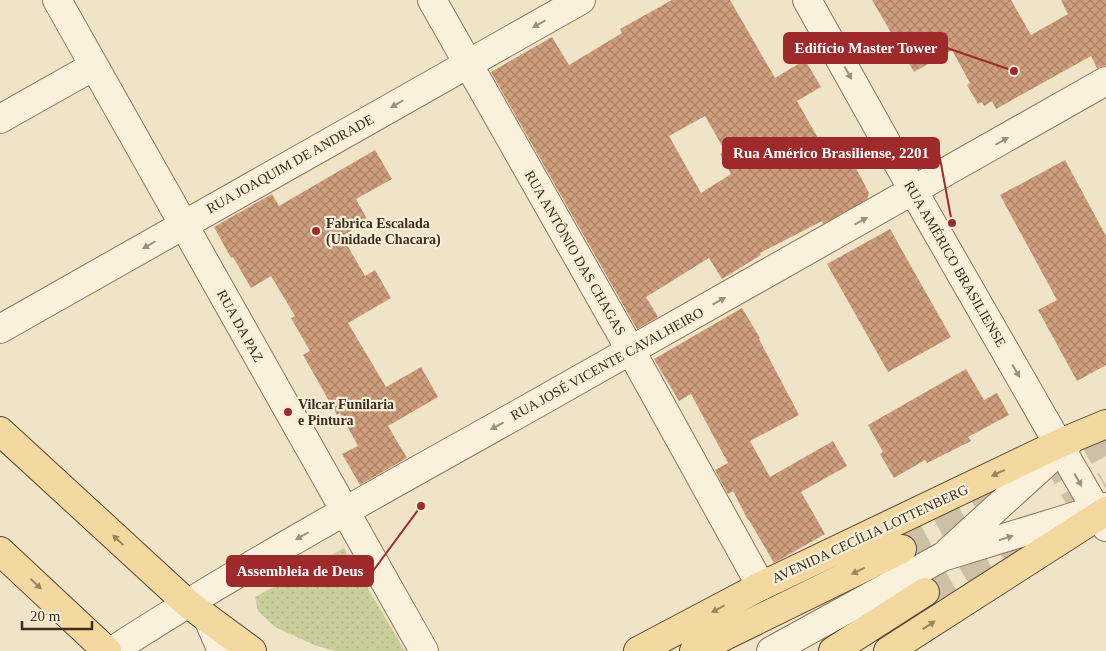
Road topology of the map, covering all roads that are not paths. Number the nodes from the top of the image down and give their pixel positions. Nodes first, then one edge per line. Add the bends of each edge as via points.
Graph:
1 (57, 0) edge
2 (432, 0) edge
3 (581, 0) edge
4 (807, 0) edge
5 (468, 64) junction
6 (94, 66) junction
7 (1106, 81) edge
8 (0, 119) edge
9 (914, 192) junction
10 (183, 225) junction
11 (0, 329) edge
12 (631, 351) junction
13 (1106, 424) edge
14 (0, 431) edge
15 (1064, 444) junction
16 (344, 512) junction
17 (1103, 514) edge
18 (902, 549) tunnel mouth
19 (0, 551) edge
20 (942, 557) junction
21 (761, 586) junction
22 (925, 592) tunnel mouth
23 (186, 603) junction
24 (208, 619) junction
25 (107, 651) edge
26 (112, 651) edge
27 (222, 651) edge
28 (252, 651) edge
29 (424, 651) edge
30 (638, 651) edge
31 (694, 651) edge
32 (771, 651) edge
33 (833, 651) edge
34 (888, 651) edge

1 - 6 street, RUA DA PAZ
2 - 5 street, RUA ANTÔNIO DAS CHAGAS
3 -> 5 street, RUA JOAQUIM DE ANDRADE
4 -> 9 street, RUA AMÉRICO BRASILIENSE
5 -> 10 street, RUA JOAQUIM DE ANDRADE
5 - 12 street, RUA ANTÔNIO DAS CHAGAS
6 - 8 street
6 - 10 street, RUA DA PAZ
9 -> 7 street, RUA JOSÉ VICENTE CAVALHEIRO
12 -> 9 street, RUA JOSÉ VICENTE CAVALHEIRO
9 -> 15 street, RUA AMÉRICO BRASILIENSE
10 -> 11 street, RUA JOAQUIM DE ANDRADE
10 - 16 street, RUA DA PAZ
12 -> 16 street, RUA JOSÉ VICENTE CAVALHEIRO
12 - 21 street, RUA ANTÔNIO DAS CHAGAS
13 - 15 main road, AVENIDA CECÍLIA LOTTENBERG
23 -> 14 main road
15 -> 17 street, RUA AMÉRICO BRASILIENSE
15 - 20 street
15 -> 21 main road, AVENIDA CECÍLIA LOTTENBERG
16 -> 23 street, RUA JOSÉ VICENTE CAVALHEIRO
16 - 29 street, RUA DA PAZ
20 -> 17 street
34 -> 17 main road
18 -> 31 main road
19 -> 25 main road
20 - 32 street
21 -> 30 main road, AVENIDA CECÍLIA LOTTENBERG
22 - 33 main road
23 - 24 main road
23 - 26 street, RUA JOSÉ VICENTE CAVALHEIRO
24 - 27 street
24 - 28 main road

